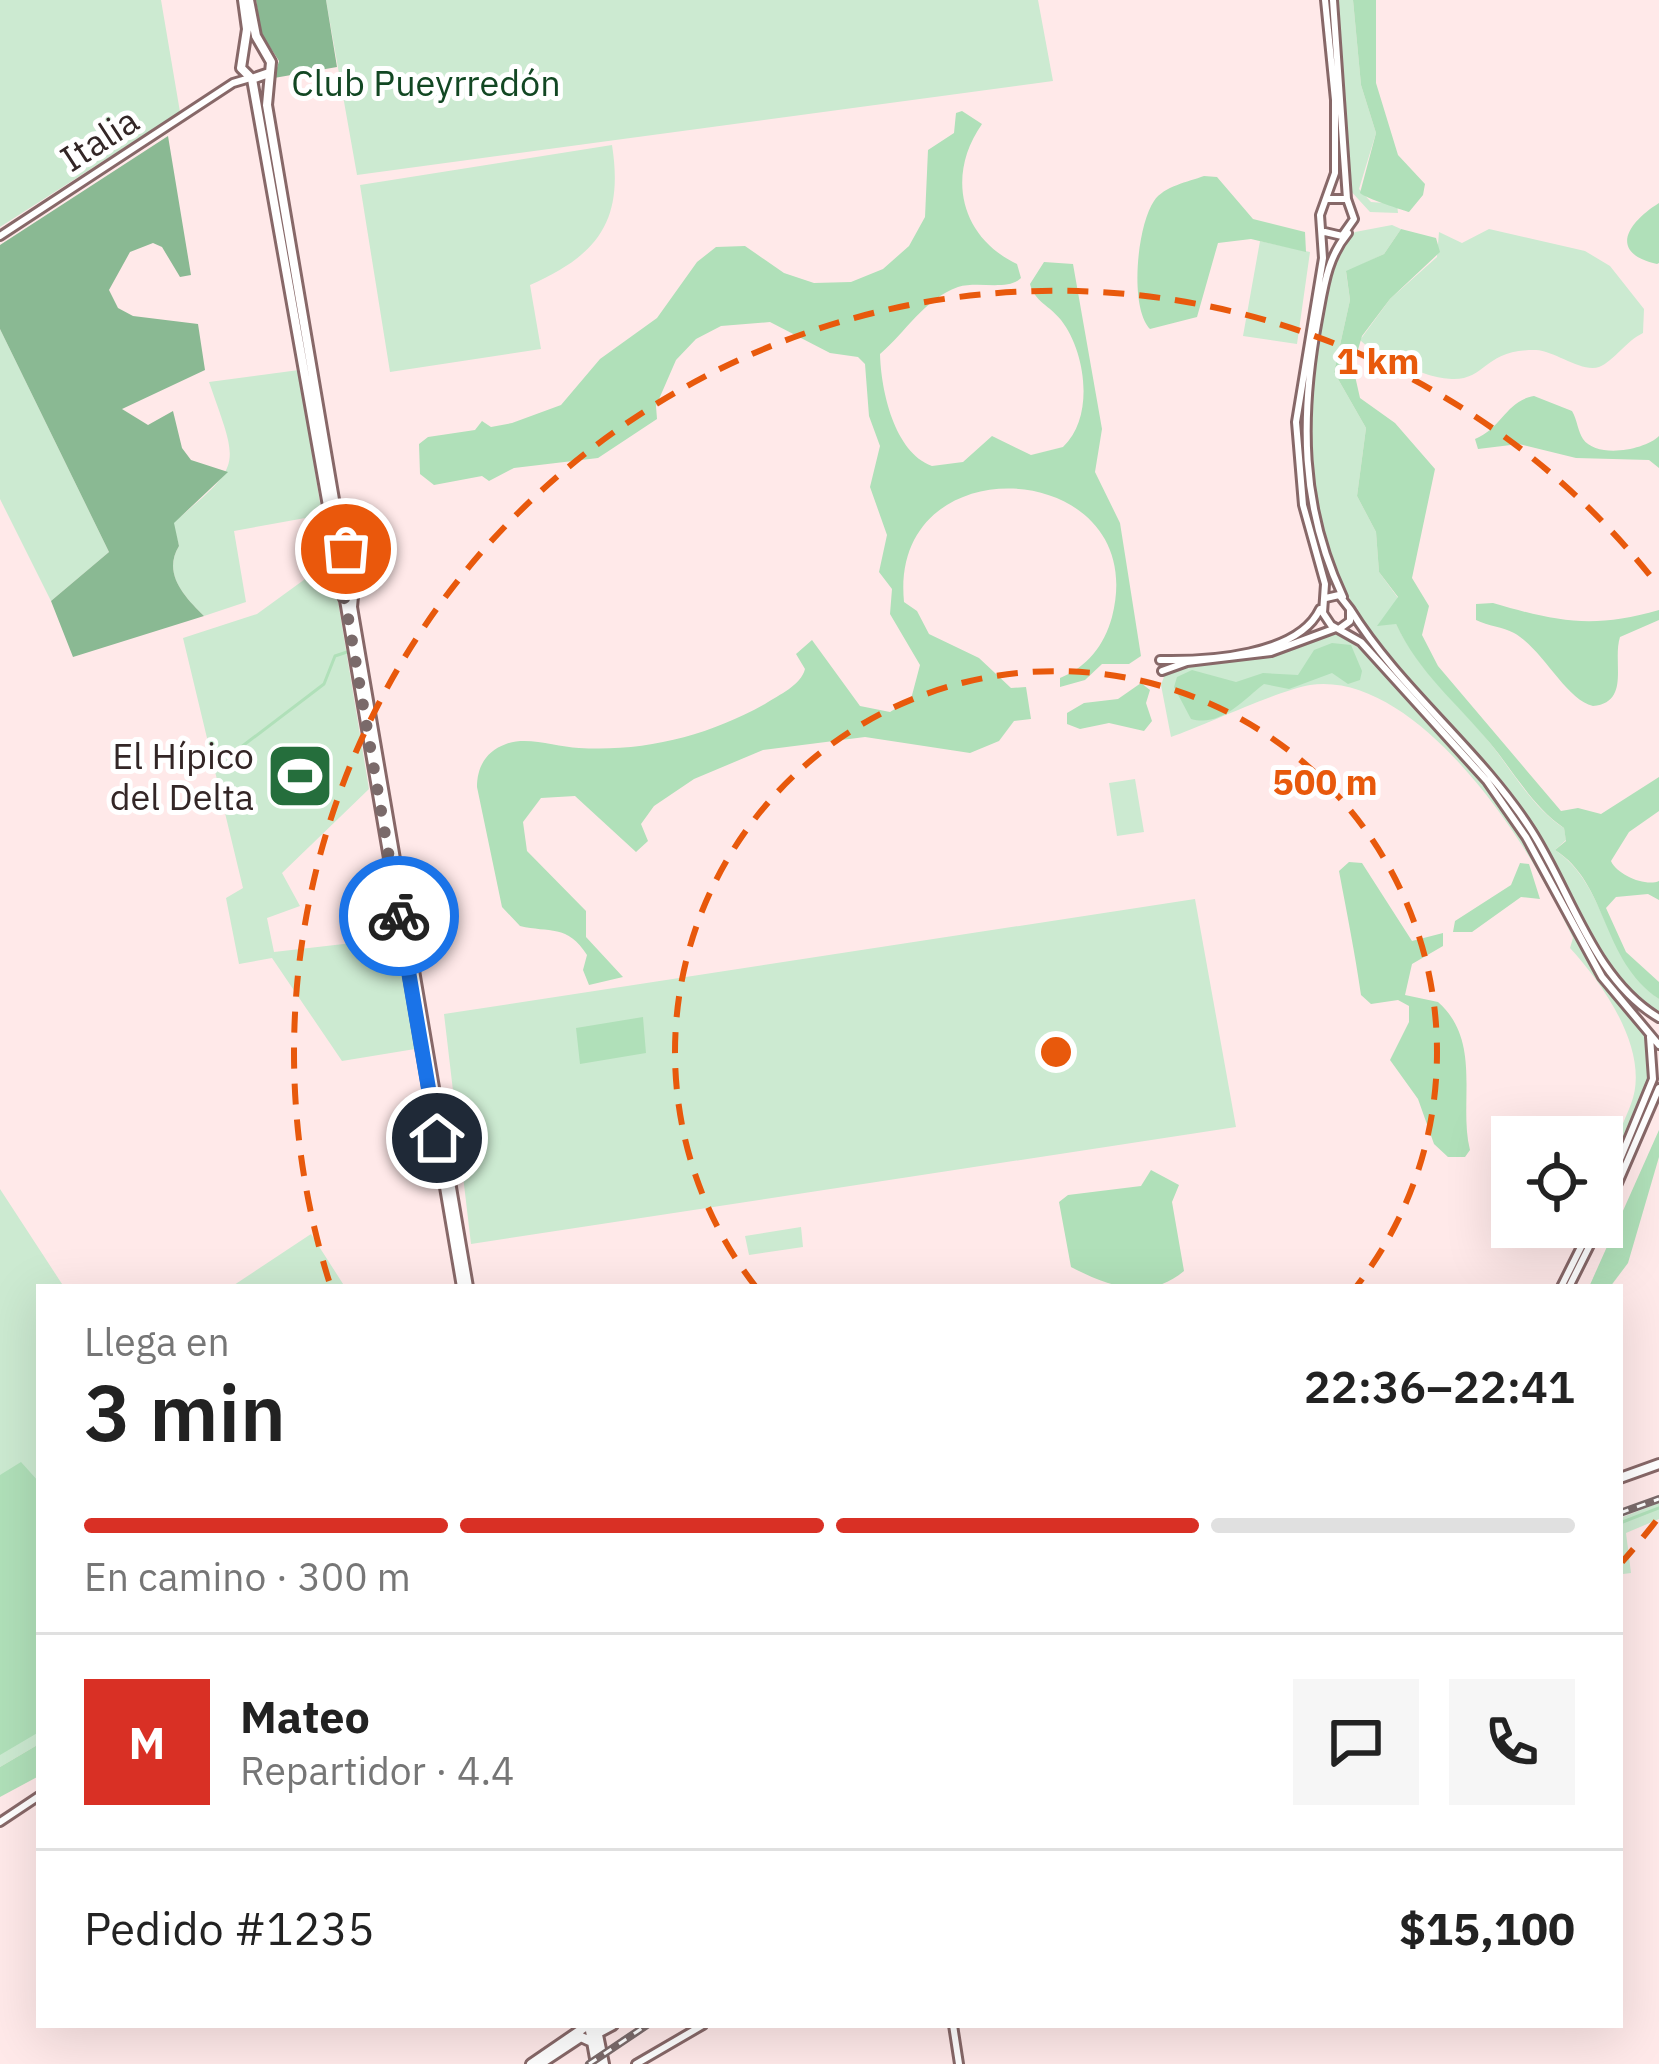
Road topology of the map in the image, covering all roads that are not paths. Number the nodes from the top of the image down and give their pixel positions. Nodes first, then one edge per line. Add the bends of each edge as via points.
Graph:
1 (246, 0) edge
2 (1329, 0) edge
3 (265, 52) junction
4 (242, 61) junction
5 (270, 71) junction
6 (251, 79) junction
7 (227, 88) junction
8 (1347, 200) junction
9 (1326, 201) junction
10 (1322, 229) junction
11 (1348, 233) junction
12 (0, 236) edge
13 (332, 552) junction
14 (349, 552) junction
15 (352, 582) junction
16 (337, 583) junction
17 (1343, 598) junction
18 (1322, 603) junction
19 (1350, 609) junction
20 (1338, 629) junction
21 (1160, 660) dead end
22 (1162, 671) dead end
23 (1659, 1019) edge
24 (1650, 1034) junction
25 (1659, 1045) edge
26 (1659, 1088) edge
27 (1623, 1152) edge
28 (1623, 1168) edge
29 (1585, 1248) edge
30 (464, 1284) edge
31 (465, 1284) edge
32 (1567, 1284) edge
33 (1659, 1464) edge
34 (1623, 1477) edge
35 (36, 1798) edge
36 (0, 1822) edge
37 (699, 2028) edge
38 (953, 2028) edge
39 (593, 2030) edge
40 (531, 2064) edge
41 (540, 2064) edge
42 (600, 2064) edge
43 (636, 2064) edge
44 (959, 2064) edge

1 - 3 main road
1 - 4 main road
2 - 8 street
2 - 9 street via 1335,144
3 - 4 main road via 253,50
3 - 5 main road
4 - 6 main road
4 - 7 street, Italia
5 - 6 main road
5 - 14 main road via 267,105
6 - 7 street, Italia
6 - 13 main road
7 - 12 street, Italia
8 - 9 street
8 - 11 street via 1354,212
9 - 10 street
10 - 11 street via 1333,237
10 - 18 street via 1296,443
11 - 17 street via 1329,267 1304,423 1314,519
13 - 14 main road
13 - 16 main road via 328,566
14 - 15 main road
15 - 16 main road
15 - 31 main road
16 - 30 main road
17 - 18 street
17 - 19 street
18 - 20 street
18 - 21 street via 1307,631 1283,644
19 - 20 street via 1350,621
19 - 23 street via 1495,778 1557,870 1608,971
20 - 22 street via 1271,652
20 - 24 street via 1361,641 1487,781 1602,976
23 - 24 street
24 - 25 street
24 - 27 street via 1653,1078
26 - 28 street
29 - 32 street
33 - 34 main road
35 - 36 street
37 - 43 street
38 - 44 street
39 - 40 main road
39 - 41 main road
39 - 42 main road

